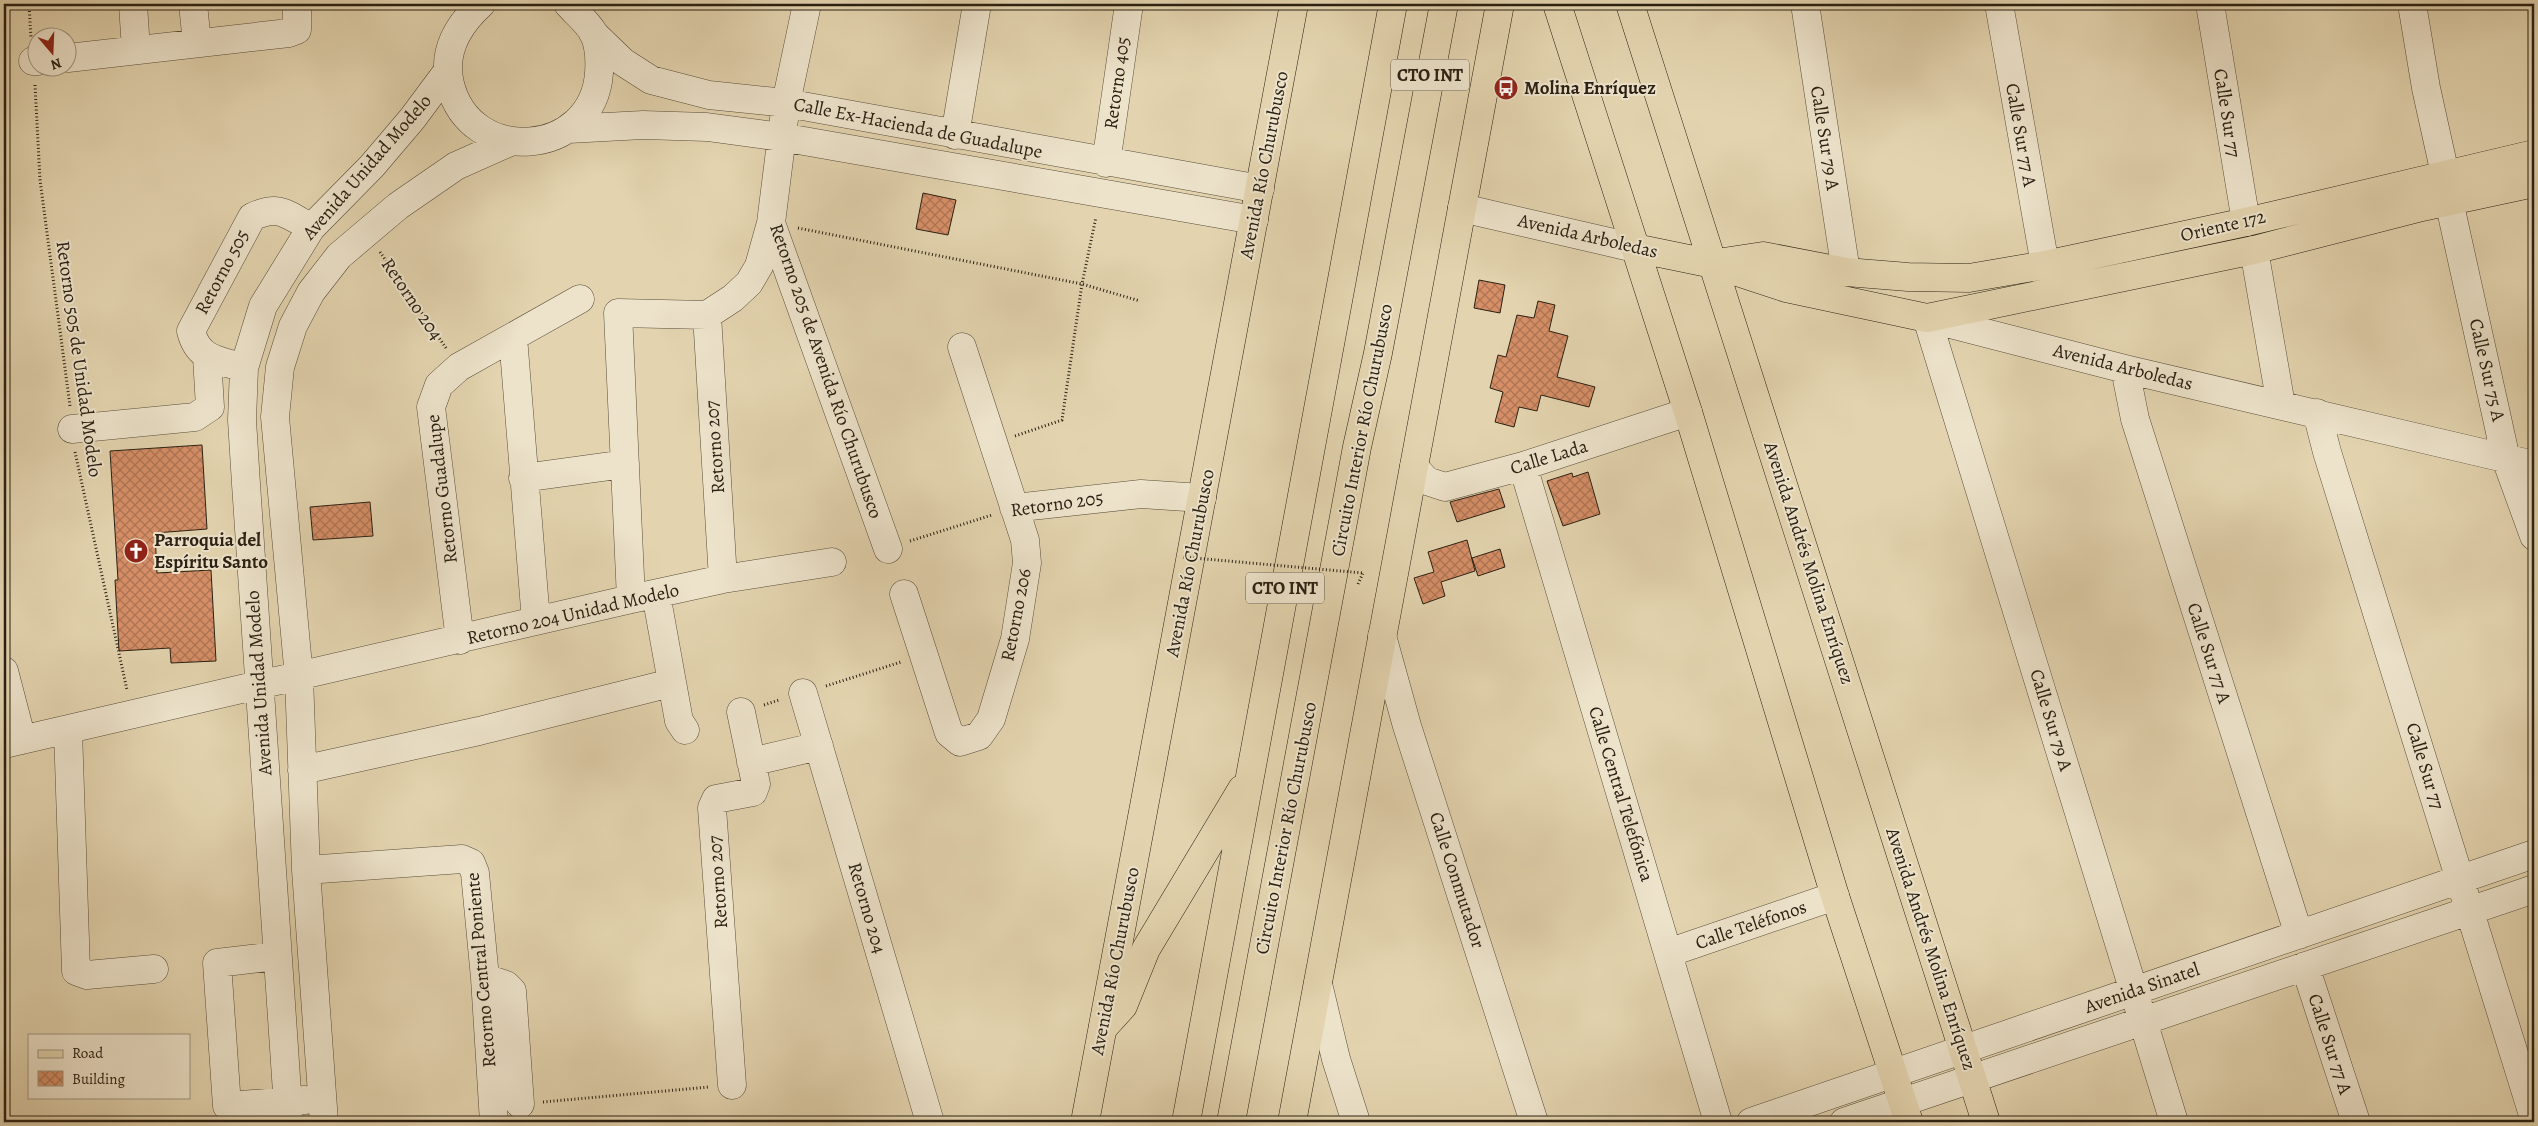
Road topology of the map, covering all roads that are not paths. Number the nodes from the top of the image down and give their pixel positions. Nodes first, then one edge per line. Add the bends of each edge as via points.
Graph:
1 (133, 4) edge
2 (193, 4) edge
3 (297, 4) edge
4 (568, 4) edge
5 (807, 4) edge
6 (977, 4) edge
7 (1129, 4) edge
8 (1294, 4) edge
9 (1393, 4) edge
10 (1444, 4) edge
11 (1500, 4) edge
12 (1557, 4) edge
13 (1630, 4) edge
14 (1805, 4) edge
15 (1999, 4) edge
16 (2210, 4) edge
17 (2412, 4) edge
18 (471, 9) edge
19 (593, 33) junction
20 (197, 43) junction
21 (136, 50) junction
22 (78, 57) edge
23 (447, 72) junction
24 (786, 104) junction
25 (568, 129) junction
26 (955, 135) junction
27 (781, 137) junction
28 (510, 142) junction
29 (2534, 154) edge
30 (1106, 163) junction
31 (2445, 174) junction
32 (2534, 182) edge
33 (1260, 190) junction
34 (2449, 201) junction
35 (1462, 208) junction
36 (1254, 220) junction
37 (2246, 222) junction
38 (771, 223) junction
39 (311, 228) junction
40 (1636, 248) junction
41 (2254, 250) junction
42 (1713, 264) junction
43 (2045, 265) junction
44 (1846, 272) junction
45 (1908, 277) joint
46 (580, 299) dead end
47 (707, 315) junction
48 (1927, 318) junction
49 (513, 337) junction
50 (962, 347) dead end
51 (207, 357) junction
52 (244, 368) junction
53 (2125, 369) junction
54 (2281, 405) junction
55 (1688, 412) junction
56 (2318, 413) junction
57 (72, 429) road end
58 (2506, 459) junction
59 (625, 464) junction
60 (2534, 465) edge
61 (1523, 466) junction
62 (1414, 467) junction
63 (523, 478) junction
64 (1202, 498) junction
65 (1014, 508) junction
66 (2534, 536) edge
67 (888, 549) road end
68 (832, 562) dead end
69 (724, 579) junction
70 (904, 594) dead end
71 (644, 596) junction
72 (536, 621) junction
73 (1382, 636) junction
74 (460, 640) junction
75 (4, 671) edge
76 (299, 677) junction
77 (671, 683) junction
78 (259, 684) junction
79 (803, 693) dead end
80 (741, 712) dead end
81 (68, 730) junction
82 (685, 730) dead end
83 (13, 742) edge
84 (819, 746) junction
85 (752, 762) junction
86 (302, 770) junction
87 (1250, 775) junction
88 (2534, 854) edge
89 (306, 870) junction
90 (2460, 880) junction
91 (2534, 888) edge
92 (1835, 896) junction
93 (2469, 911) junction
94 (2298, 935) junction
95 (1668, 953) junction
96 (277, 956) junction
97 (2305, 966) junction
98 (154, 969) dead end
99 (485, 978) junction
100 (1318, 984) junction
101 (2134, 990) junction
102 (2143, 1020) junction
103 (1103, 1028) junction
104 (1964, 1049) junction
105 (1893, 1072) junction
106 (1972, 1078) junction
107 (732, 1085) road end
108 (520, 1104) road end
109 (324, 1111) edge
110 (288, 1112) edge
111 (1906, 1112) edge
112 (2534, 1118) edge
113 (494, 1122) edge
114 (930, 1122) edge
115 (1085, 1122) edge
116 (1186, 1122) edge
117 (1231, 1122) edge
118 (1292, 1122) edge
119 (1356, 1122) edge
120 (1534, 1122) edge
121 (1718, 1122) edge
122 (1751, 1122) edge
123 (1844, 1122) edge
124 (1986, 1122) edge
125 (2174, 1122) edge
126 (2356, 1122) edge

1 - 21 street
2 - 20 street
3 - 20 street via 298,23 296,30 289,33
4 - 19 street, Calle Ex-Hacienda de Guadalupe
5 - 24 street, Retorno 205 de Avenida Río Churubusco
6 - 26 street
7 - 30 street, Retorno 405
8 - 33 main road, Avenida Río Churubusco
9 - 87 main road, CTO INT
10 - 117 main road, Circuito Interior Río Churubusco / CTO INT via 1378,353 1355,457
11 - 35 main road, CTO INT
12 - 40 main road
13 - 42 main road, Avenida Andrés Molina Enríquez
14 - 44 street, Calle Sur 79 A
15 - 43 street, Calle Sur 77 A
16 - 37 street, Calle Sur 77
17 - 31 street
18 - 23 street via 450,46
19 - 24 street, Calle Ex-Hacienda de Guadalupe via 623,62 651,80 709,95
19 - 25 street via 600,59 598,85 587,110
20 - 21 street
21 - 22 street
23 - 28 street via 453,97 466,118 486,134
23 - 39 street, Avenida Unidad Modelo via 372,166
24 - 26 street, Calle Ex-Hacienda de Guadalupe
24 - 27 street, Retorno 205 de Avenida Río Churubusco
25 - 27 street, Calle Ex-Hacienda de Guadalupe via 643,125 707,127
25 - 28 street via 541,142
26 - 30 street, Calle Ex-Hacienda de Guadalupe
27 - 36 street, Calle Ex-Hacienda de Guadalupe
27 - 38 street, Retorno 205 de Avenida Río Churubusco
28 - 76 street, Avenida Unidad Modelo via 456,166 366,231 339,256 311,292 293,326 280,367 275,417
29 - 31 main road, Oriente 172
30 - 33 street, Calle Ex-Hacienda de Guadalupe
31 - 37 main road, Oriente 172
32 - 34 main road, Oriente 172
33 - 36 main road, Avenida Río Churubusco
34 - 41 main road, Oriente 172
34 - 58 street, Calle Sur 75 A
35 - 40 street, Avenida Arboledas
35 - 62 main road, CTO INT
36 - 64 main road, Avenida Río Churubusco
37 - 43 main road, Oriente 172
38 - 47 street via 759,266 749,283
38 - 67 street, Retorno 205 de Avenida Río Churubusco
39 - 51 street, Retorno 505 via 280,210 265,211 252,217 191,331 194,345
39 - 52 street, Avenida Unidad Modelo via 262,306
40 - 42 main road, Avenida Arboledas
40 - 55 main road
41 - 48 main road, Oriente 172
41 - 54 street
42 - 44 main road, Avenida Arboledas via 1763,256
42 - 48 main road, Avenida Arboledas via 1786,288
42 - 104 main road, Avenida Andrés Molina Enríquez
43 - 45 main road, Oriente 172 via 1969,278
44 - 45 main road, Avenida Arboledas
46 - 49 street, Retorno Guadalupe
47 - 59 street via 618,313
47 - 69 street, Retorno 207
48 - 53 street, Avenida Arboledas
48 - 101 street, Calle Sur 79 A
49 - 63 street
49 - 74 street, Retorno Guadalupe via 459,367 439,385 431,408
50 - 65 street, Retorno 206
51 - 52 street
51 - 57 street via 210,407 195,417
52 - 78 street, Avenida Unidad Modelo via 243,429
53 - 54 street, Avenida Arboledas
53 - 94 street, Calle Sur 77 A via 2135,419
54 - 56 street, Avenida Arboledas
55 - 61 street, Calle Lada
55 - 92 main road
56 - 58 street, Avenida Arboledas
56 - 90 street, Calle Sur 77 via 2327,452
58 - 60 street, Avenida Arboledas
58 - 66 street, Calle Sur 75 A
59 - 63 street
59 - 71 street
61 - 62 street, Calle Lada via 1445,487 1427,481
61 - 95 street, Calle Central Telefónica
62 - 73 main road, CTO INT
63 - 72 street
64 - 65 street, Retorno 205 via 1141,494
64 - 103 main road, Avenida Río Churubusco
65 - 70 street, Retorno 206 via 1025,540 1027,564 1015,639 990,719 979,736 960,742 949,733
68 - 69 street, Retorno 204 Unidad Modelo
69 - 71 street, Retorno 204 Unidad Modelo
71 - 72 street, Retorno 204 Unidad Modelo
71 - 77 street
72 - 74 street, Retorno 204 Unidad Modelo
73 - 100 main road, CTO INT
73 - 120 street, Calle Conmutador
74 - 76 street, Retorno 204 Unidad Modelo
75 - 83 street
76 - 78 street, Retorno 204 Unidad Modelo
76 - 86 street, Avenida Unidad Modelo
77 - 82 street via 679,722
77 - 86 street via 479,731
78 - 81 street, Retorno 204 Unidad Modelo
78 - 96 street, Avenida Unidad Modelo
79 - 84 street, Retorno 204
80 - 85 street, Retorno 207
81 - 83 street, Retorno 204 Unidad Modelo
81 - 98 street via 76,971 86,975
84 - 85 street
84 - 114 street, Retorno 204
85 - 107 street, Retorno 207 via 756,784 753,792 716,799 712,808
86 - 89 street, Avenida Unidad Modelo
87 - 103 main road via 1146,949 1123,1006
87 - 116 main road, CTO INT
88 - 90 street, Avenida Sinatel
89 - 99 street, Retorno Central Poniente via 462,859 471,864 475,873
89 - 109 street, Avenida Unidad Modelo
90 - 93 street, Calle Sur 77
90 - 94 street, Avenida Sinatel
91 - 93 street, Avenida Sinatel
92 - 95 street, Calle Teléfonos
92 - 105 main road
93 - 97 street, Avenida Sinatel
93 - 112 street, Calle Sur 77
94 - 101 street, Avenida Sinatel
95 - 121 street, Calle Central Telefónica
96 - 110 street, Avenida Unidad Modelo
96 - 110 street via 217,963 228,1106
97 - 102 street, Avenida Sinatel
97 - 126 street, Calle Sur 77 A
99 - 108 street via 506,985 512,991
99 - 113 street, Retorno Central Poniente
100 - 118 main road, CTO INT
100 - 119 street via 1336,1059
101 - 102 street, Calle Sur 79 A
101 - 104 street, Avenida Sinatel
102 - 106 street, Avenida Sinatel
102 - 125 street, Calle Sur 79 A
103 - 115 main road, Avenida Río Churubusco
104 - 105 street, Avenida Sinatel
104 - 106 main road, Avenida Andrés Molina Enríquez
105 - 111 main road
105 - 122 street, Avenida Sinatel
106 - 111 street, Avenida Sinatel
106 - 124 main road, Avenida Andrés Molina Enríquez
109 - 110 street
111 - 123 street, Avenida Sinatel

